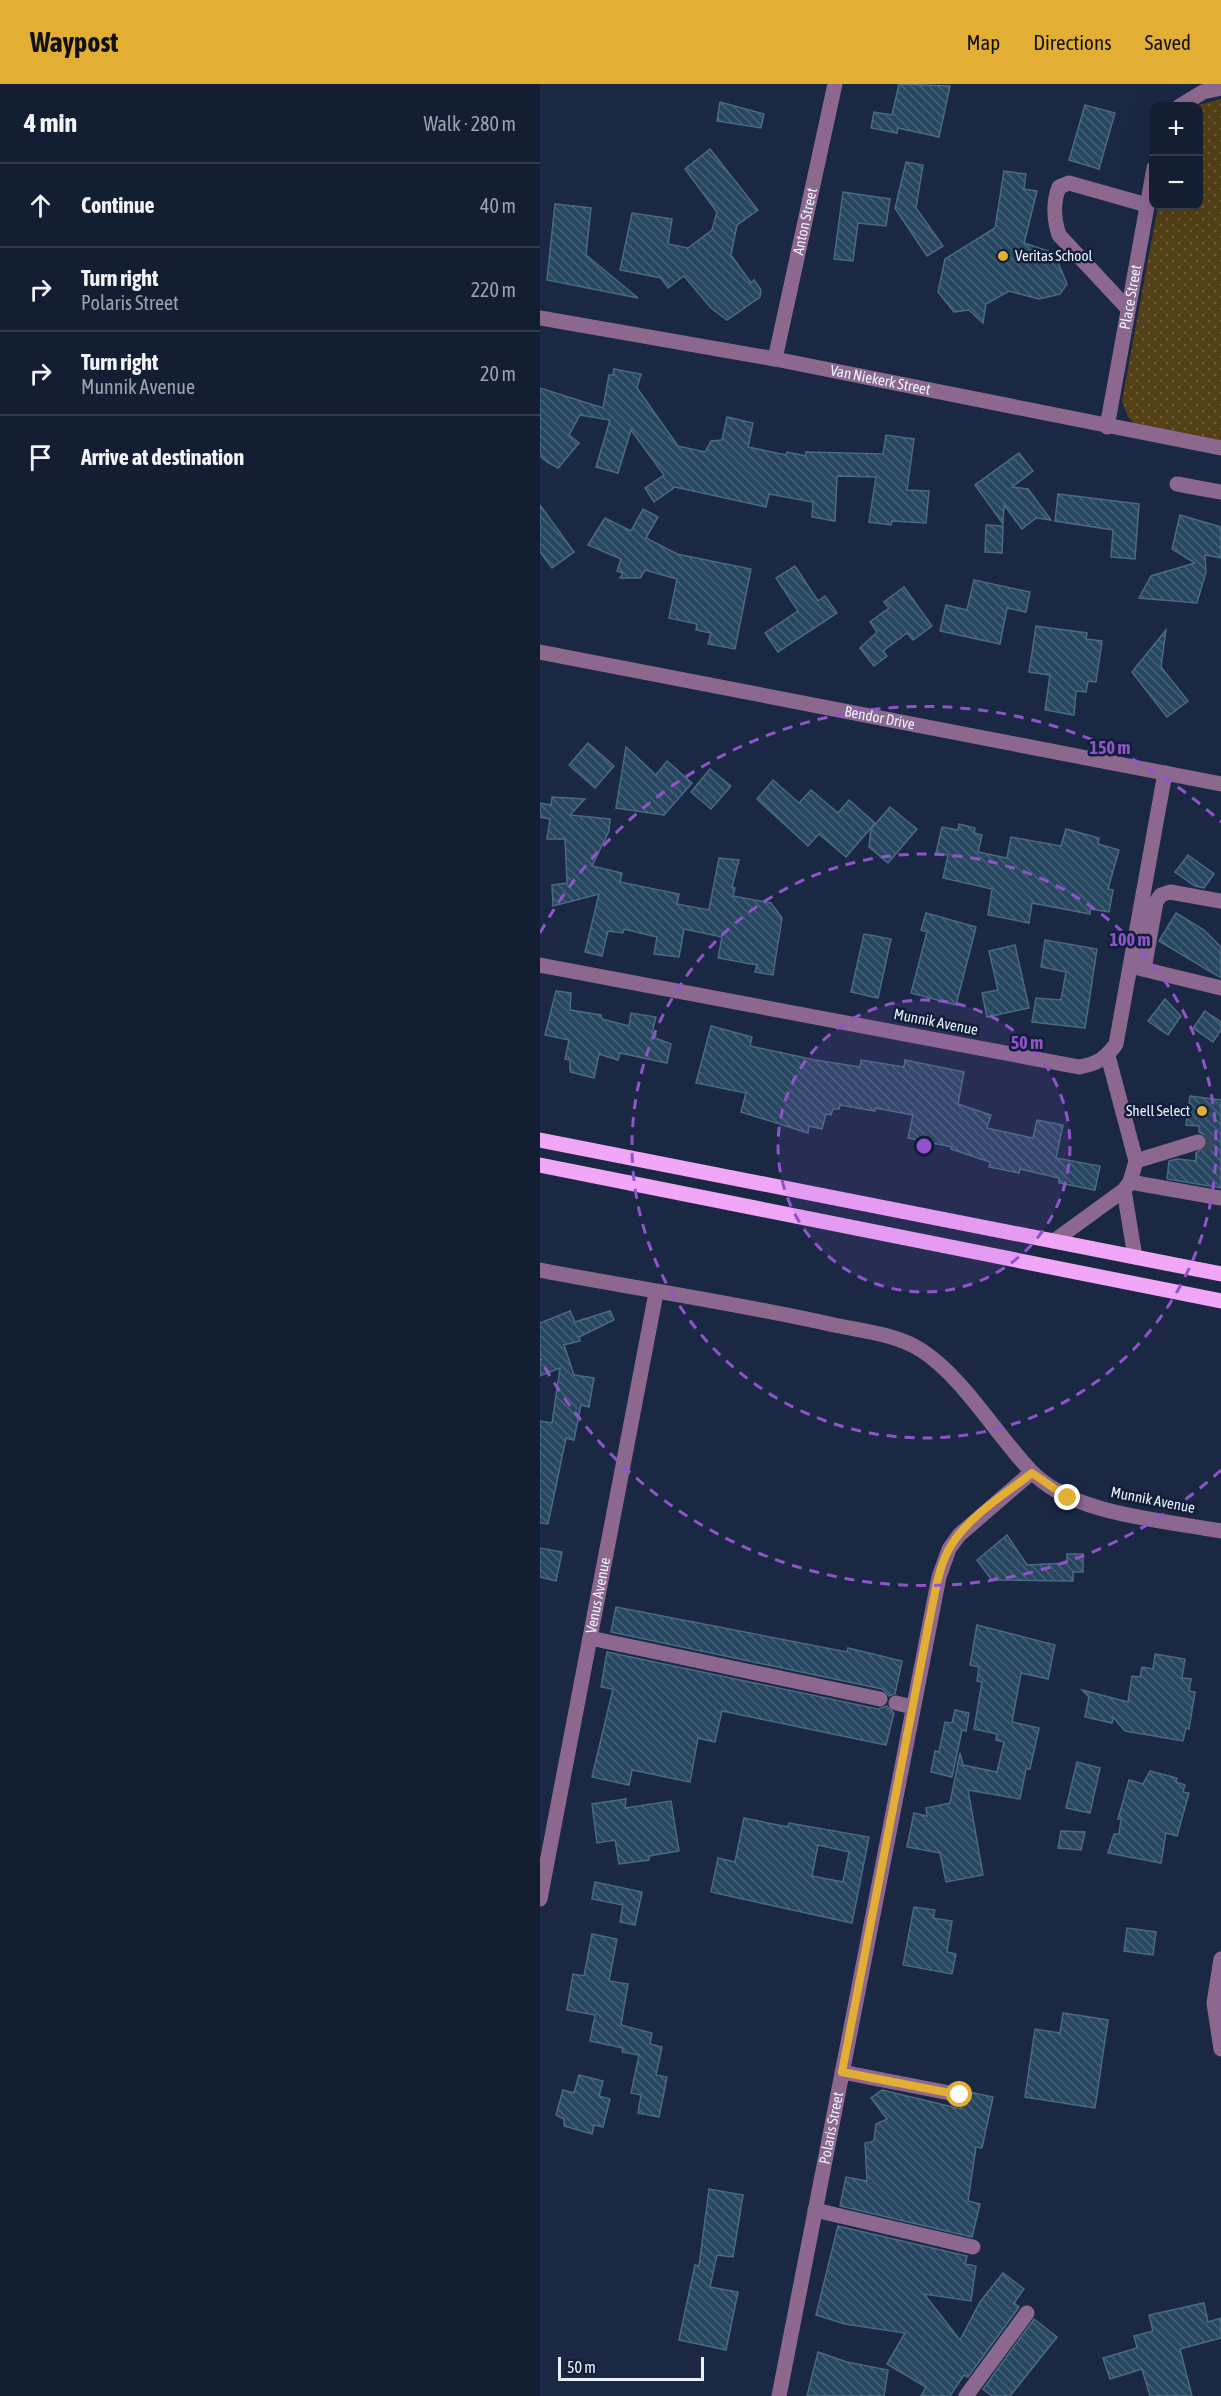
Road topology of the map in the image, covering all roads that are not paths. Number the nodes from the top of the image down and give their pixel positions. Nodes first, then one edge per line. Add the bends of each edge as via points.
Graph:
1 (835, 84) edge
2 (1221, 88) edge
3 (1186, 102) edge
4 (1149, 194) edge
5 (1147, 205) junction
6 (1128, 309) junction
7 (540, 318) edge
8 (775, 359) junction
9 (1107, 427) junction
10 (1221, 448) edge
11 (1177, 484) dead end
12 (1221, 492) edge
13 (540, 652) edge
14 (1166, 773) junction
15 (1221, 784) edge
16 (1221, 901) edge
17 (540, 965) edge
18 (1137, 968) junction
19 (1221, 988) edge
20 (1108, 1056) junction
21 (540, 1140) edge
22 (1198, 1142) tunnel mouth
23 (1136, 1161) junction
24 (540, 1165) edge
25 (1127, 1186) junction
26 (1221, 1198) edge
27 (1054, 1241) junction
28 (1135, 1257) junction
29 (540, 1270) edge
30 (1221, 1274) edge
31 (656, 1293) junction
32 (1221, 1301) edge
33 (1032, 1473) junction
34 (1221, 1531) edge
35 (590, 1638) junction
36 (880, 1699) dead end
37 (896, 1703) dead end
38 (913, 1707) junction
39 (540, 1899) edge
40 (1221, 1959) edge
41 (1221, 2049) edge
42 (842, 2072) junction
43 (960, 2095) dead end
44 (815, 2210) junction
45 (972, 2247) dead end
46 (1028, 2313) dead end
47 (779, 2396) edge
48 (966, 2396) edge

1 - 8 street, Anton Street
2 - 3 street
4 - 5 street, Place Street
5 - 6 street, Place Street
5 - 6 street via 1069,183 1059,187 1055,196 1059,235
6 - 9 street, Place Street
7 - 8 street, Van Niekerk Street
8 - 9 street, Van Niekerk Street
9 - 10 street, Van Niekerk Street
11 - 12 street
13 - 14 street, Bendor Drive
14 - 15 street, Bendor Drive
14 - 18 street
16 - 18 street via 1170,892 1161,895
17 - 20 street, Munnik Avenue via 1079,1067 1096,1064
18 - 19 street
18 - 20 street via 1116,1044
20 - 23 street
21 - 27 main road
22 - 23 street
23 - 25 street
24 - 32 main road
25 - 26 street
25 - 27 street
25 - 28 street
27 - 28 main road
28 - 30 main road
29 - 31 street, Munnik Avenue
31 - 33 street, Munnik Avenue via 900,1339 944,1369
31 - 35 street, Venus Avenue
33 - 34 street, Munnik Avenue via 1068,1498 1090,1506
33 - 38 street, Polaris Street via 975,1520 949,1549 939,1577
35 - 36 street
35 - 39 street, Venus Avenue
37 - 38 street
38 - 42 street, Polaris Street
40 - 41 street via 1214,2003
42 - 43 street
42 - 44 street, Polaris Street
44 - 45 street
44 - 47 street, Polaris Street
46 - 48 street

